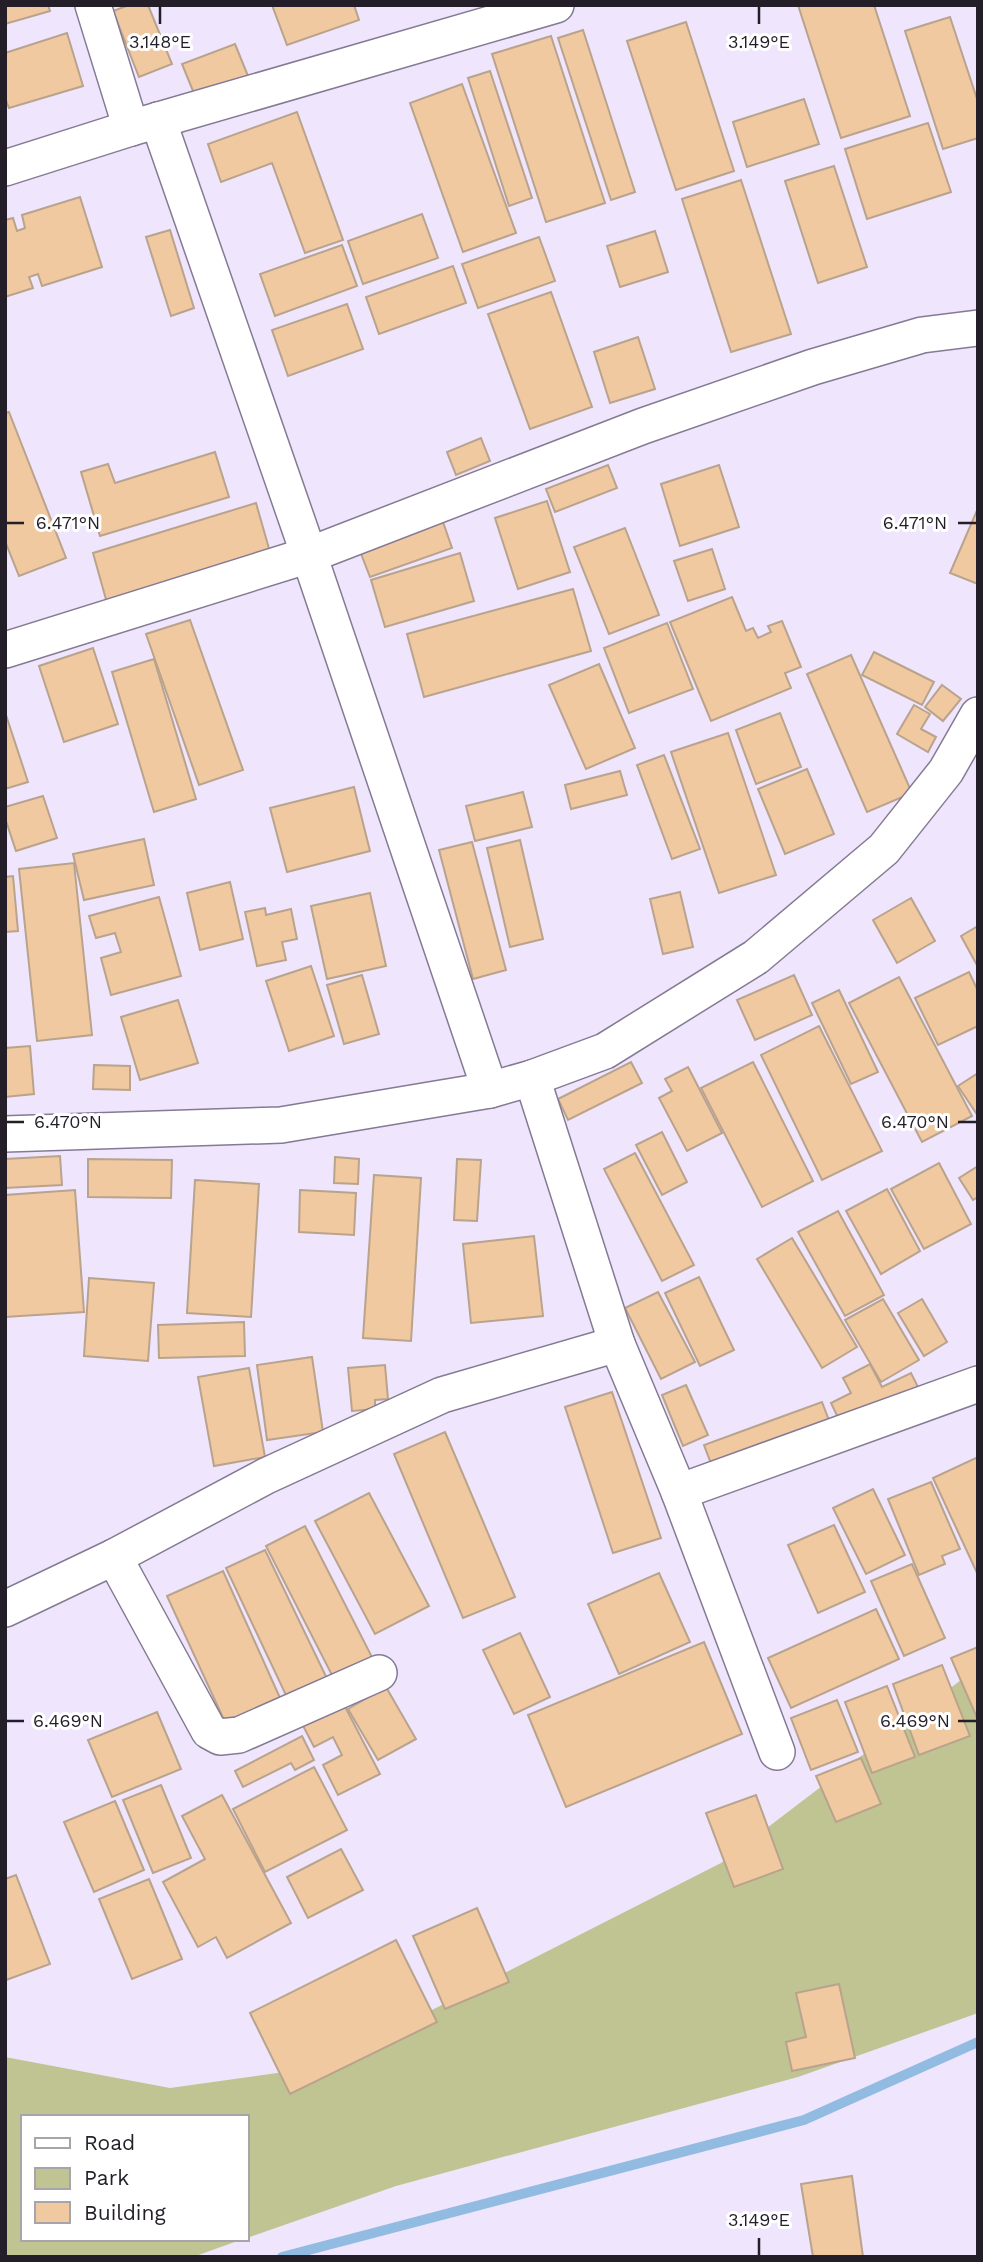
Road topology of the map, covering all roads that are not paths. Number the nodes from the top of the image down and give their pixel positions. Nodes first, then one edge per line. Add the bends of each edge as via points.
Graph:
1 (93, 5) edge
2 (556, 5) edge
3 (145, 124) junction
4 (5, 169) edge
5 (978, 328) edge
6 (309, 555) junction
7 (5, 650) edge
8 (978, 715) edge
9 (532, 1078) junction
10 (490, 1090) junction
11 (5, 1134) edge
12 (617, 1344) junction
13 (978, 1384) edge
14 (679, 1492) junction
15 (114, 1557) junction
16 (5, 1609) edge
17 (379, 1673) dead end
18 (777, 1752) dead end

1 - 3 street
2 - 3 street
3 - 4 street
3 - 6 street
5 - 6 street via 922,335 813,367 643,426
6 - 7 street
6 - 10 street
8 - 9 street via 946,771 884,849 757,957 606,1051
9 - 10 street
9 - 12 street
10 - 11 street via 281,1125
12 - 14 street
12 - 15 street via 442,1395 266,1476
13 - 14 street
14 - 18 street
15 - 16 street
15 - 17 street via 209,1731 220,1737 239,1735

